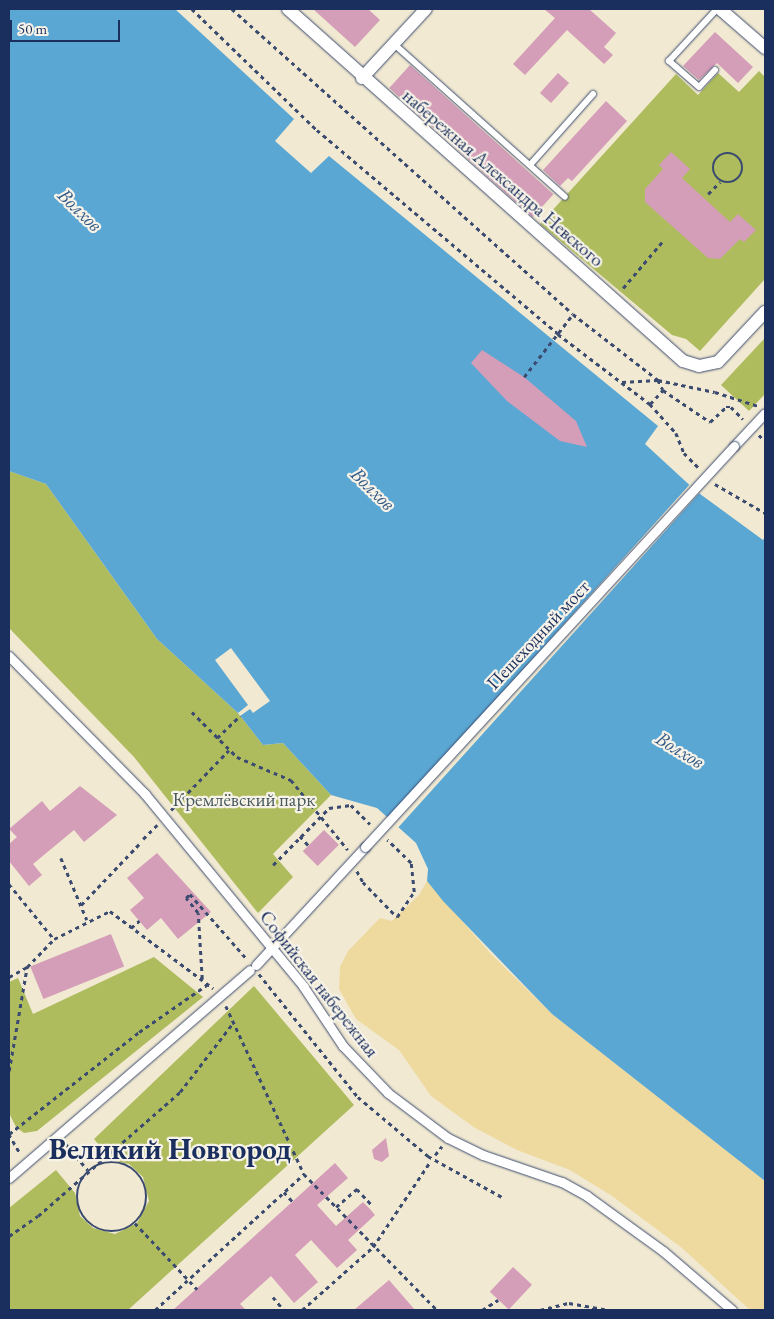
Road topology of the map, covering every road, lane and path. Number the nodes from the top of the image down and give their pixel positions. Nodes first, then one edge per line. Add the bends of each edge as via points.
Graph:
1 (192, 9) edge
2 (232, 9) edge
3 (288, 9) edge
4 (426, 9) edge
5 (719, 9) edge
6 (394, 44) junction
7 (765, 48) edge
8 (714, 70) dead end
9 (362, 78) junction
10 (594, 94) dead end
11 (718, 157) joint
12 (530, 166) junction
13 (720, 182) dead end
14 (708, 194) dead end
15 (565, 197) dead end
16 (662, 242) dead end
17 (613, 300) junction
18 (765, 312) edge
19 (573, 314) junction
20 (558, 334) junction
21 (524, 377) dead end
22 (658, 380) junction
23 (622, 382) junction
24 (663, 390) junction
25 (650, 404) junction
26 (765, 412) edge
27 (740, 416) dead end
28 (702, 471) dead end
29 (714, 483) dead end
30 (765, 513) edge
31 (9, 656) edge
32 (192, 712) dead end
33 (240, 716) dead end
34 (217, 738) junction
35 (228, 750) junction
36 (164, 817) junction
37 (320, 817) junction
38 (300, 836) junction
39 (143, 839) dead end
40 (139, 844) dead end
41 (346, 844) dead end
42 (309, 846) dead end
43 (61, 858) dead end
44 (272, 865) dead end
45 (363, 882) dead end
46 (9, 884) edge
47 (186, 898) dead end
48 (81, 905) junction
49 (397, 917) dead end
50 (87, 920) junction
51 (139, 921) dead end
52 (131, 928) junction
53 (54, 939) junction
54 (273, 948) junction
55 (27, 967) junction
56 (9, 977) edge
57 (202, 980) junction
58 (208, 984) junction
59 (222, 994) junction
60 (233, 1023) junction
61 (9, 1071) edge
62 (9, 1134) edge
63 (58, 1135) junction
64 (430, 1162) dead end
65 (26, 1163) junction
66 (88, 1171) junction
67 (304, 1174) junction
68 (9, 1178) edge
69 (284, 1192) junction
70 (293, 1202) dead end
71 (373, 1206) dead end
72 (336, 1207) junction
73 (135, 1222) junction
74 (9, 1236) edge
75 (373, 1247) junction
76 (188, 1280) junction
77 (197, 1289) dead end
78 (273, 1297) dead end
79 (498, 1300) dead end
80 (155, 1310) edge
81 (284, 1310) edge
82 (302, 1310) edge
83 (437, 1310) edge
84 (482, 1310) edge
85 (540, 1310) edge
86 (607, 1310) edge
87 (732, 1310) edge

1 - 20 path via 317,130
2 - 19 path
3 - 9 street, набережная Александра Невского
4 - 6 street
5 - 7 street
5 - 8 lane via 669,60 699,87
6 - 9 street
6 - 12 lane
9 - 17 street, набережная Александра Невского
10 - 12 lane
11 - 11 path via 714,163 715,176 724,182 737,179 742,166 736,156 726,153
12 - 15 lane
13 - 14 path
16 - 17 path
17 - 18 street, набережная Александра Невского via 683,361 699,366 718,362
19 - 20 path
19 - 22 path
20 - 21 path
20 - 23 path
22 - 23 path
22 - 24 path
22 - 26 path via 751,402
23 - 25 path
24 - 25 path
24 - 27 path via 710,422 726,406
25 - 28 path via 676,433 684,452
26 - 54 street, Пешеходный мост, bridge
29 - 30 path
31 - 36 street, Софийская набережная
32 - 34 path
33 - 34 path
34 - 35 path
35 - 36 path
35 - 37 path via 291,780
36 - 39 path
36 - 54 street, Софийская набережная
37 - 38 path
37 - 41 path
38 - 42 path
38 - 44 path
40 - 48 path
43 - 48 path
45 - 49 path
46 - 53 path
47 - 57 path via 198,913
48 - 50 path
50 - 52 path via 110,911
50 - 53 path
51 - 52 path
52 - 57 path
53 - 55 path
54 - 59 street, Пешеходный мост
54 - 87 street, Софийская набережная via 343,1046 388,1093 427,1124 483,1155 538,1173 587,1196 663,1251
55 - 56 path
55 - 61 path
57 - 58 path
58 - 59 path
58 - 62 path via 139,1032
59 - 60 path
59 - 63 street, Пешеходный мост
60 - 66 path via 180,1092
60 - 67 path
62 - 65 path
63 - 65 street, Пешеходный мост
63 - 66 path
64 - 75 path
65 - 68 street, Пешеходный мост
66 - 73 path via 80,1182 76,1199 86,1221 96,1228 113,1232
66 - 73 path via 112,1161 137,1172 147,1198 145,1209
66 - 74 path via 38,1216
67 - 69 path
67 - 72 path
69 - 70 path
69 - 76 path
71 - 72 path via 357,1189
72 - 75 path
73 - 76 path
75 - 82 path
75 - 83 path
76 - 77 path
76 - 80 path
78 - 81 path
79 - 84 path
85 - 86 path via 569,1303

